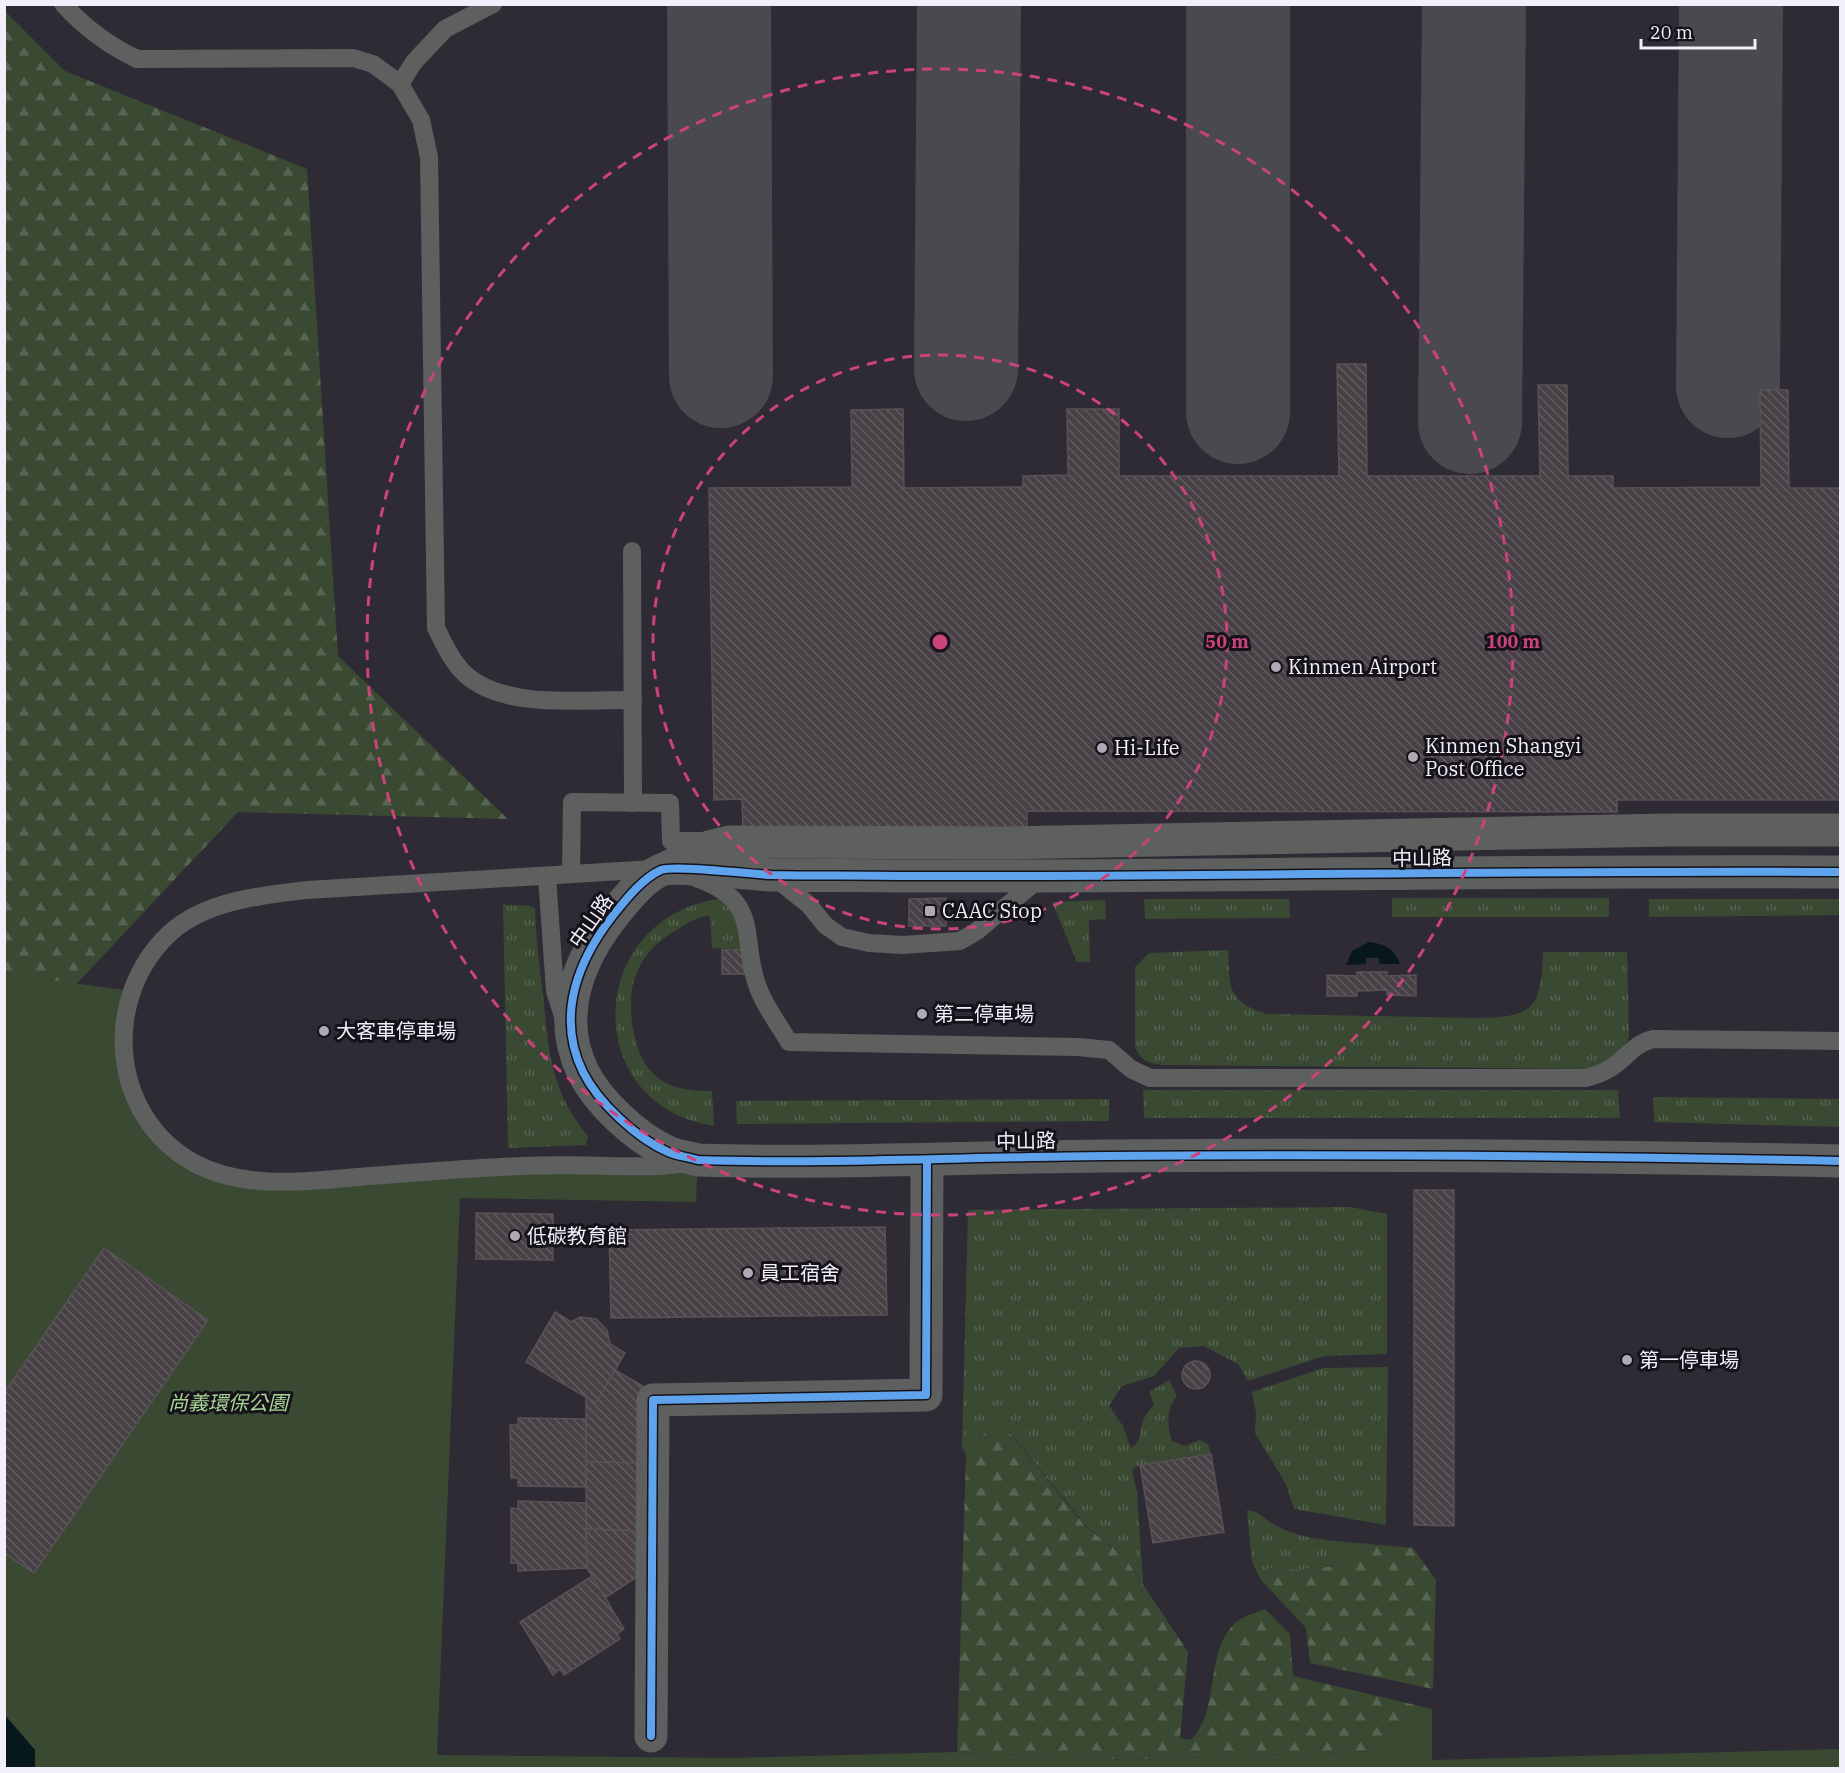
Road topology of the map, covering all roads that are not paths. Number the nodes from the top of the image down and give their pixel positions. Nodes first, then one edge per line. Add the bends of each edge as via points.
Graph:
1 (63, 4) edge
2 (493, 4) edge
3 (400, 84) junction
4 (632, 551) dead end
5 (633, 700) junction
6 (633, 802) junction
7 (1840, 830) edge
8 (729, 842) junction
9 (663, 869) junction
10 (1840, 872) edge
11 (571, 873) junction
12 (770, 875) junction
13 (547, 876) junction
14 (1043, 876) junction
15 (571, 1032) junction
16 (1840, 1041) edge
17 (698, 1160) junction
18 (927, 1160) junction
19 (1840, 1161) edge
20 (651, 1736) dead end

1 - 3 lane via 84,27 137,59 353,58 373,64
2 - 3 lane via 445,29 414,62
3 - 5 lane via 422,120 429,157 436,628 465,674 501,695
4 - 5 lane
5 - 6 lane
6 - 8 lane via 670,803 671,841
6 - 11 lane via 572,802
7 - 8 street, 中山路 via 1005,843
8 - 9 street, 中山路
9 - 11 lane
9 - 12 street, 中山路
9 - 15 street, 中山路 via 623,902 587,952 575,980
9 - 16 lane via 708,882 732,896 750,939 759,990 789,1042 1109,1050 1131,1069 1150,1078 1586,1078 1607,1070 1629,1055 1639,1042 1653,1039
10 - 14 street, 中山路 via 1638,870
11 - 13 lane
12 - 14 street, 中山路
12 - 14 lane via 788,886 825,926 842,937 903,945 960,941
13 - 15 lane via 555,991
13 - 17 lane via 307,890 257,895 213,907 171,932 140,970 125,1011 123,1038 123,1055 135,1098 159,1135 185,1156 235,1178 321,1180 501,1167 675,1165
15 - 17 street, 中山路 via 582,1069 614,1113 668,1152
17 - 18 street, 中山路
18 - 19 street, 中山路 via 1118,1156
18 - 20 street via 926,1395 653,1400

